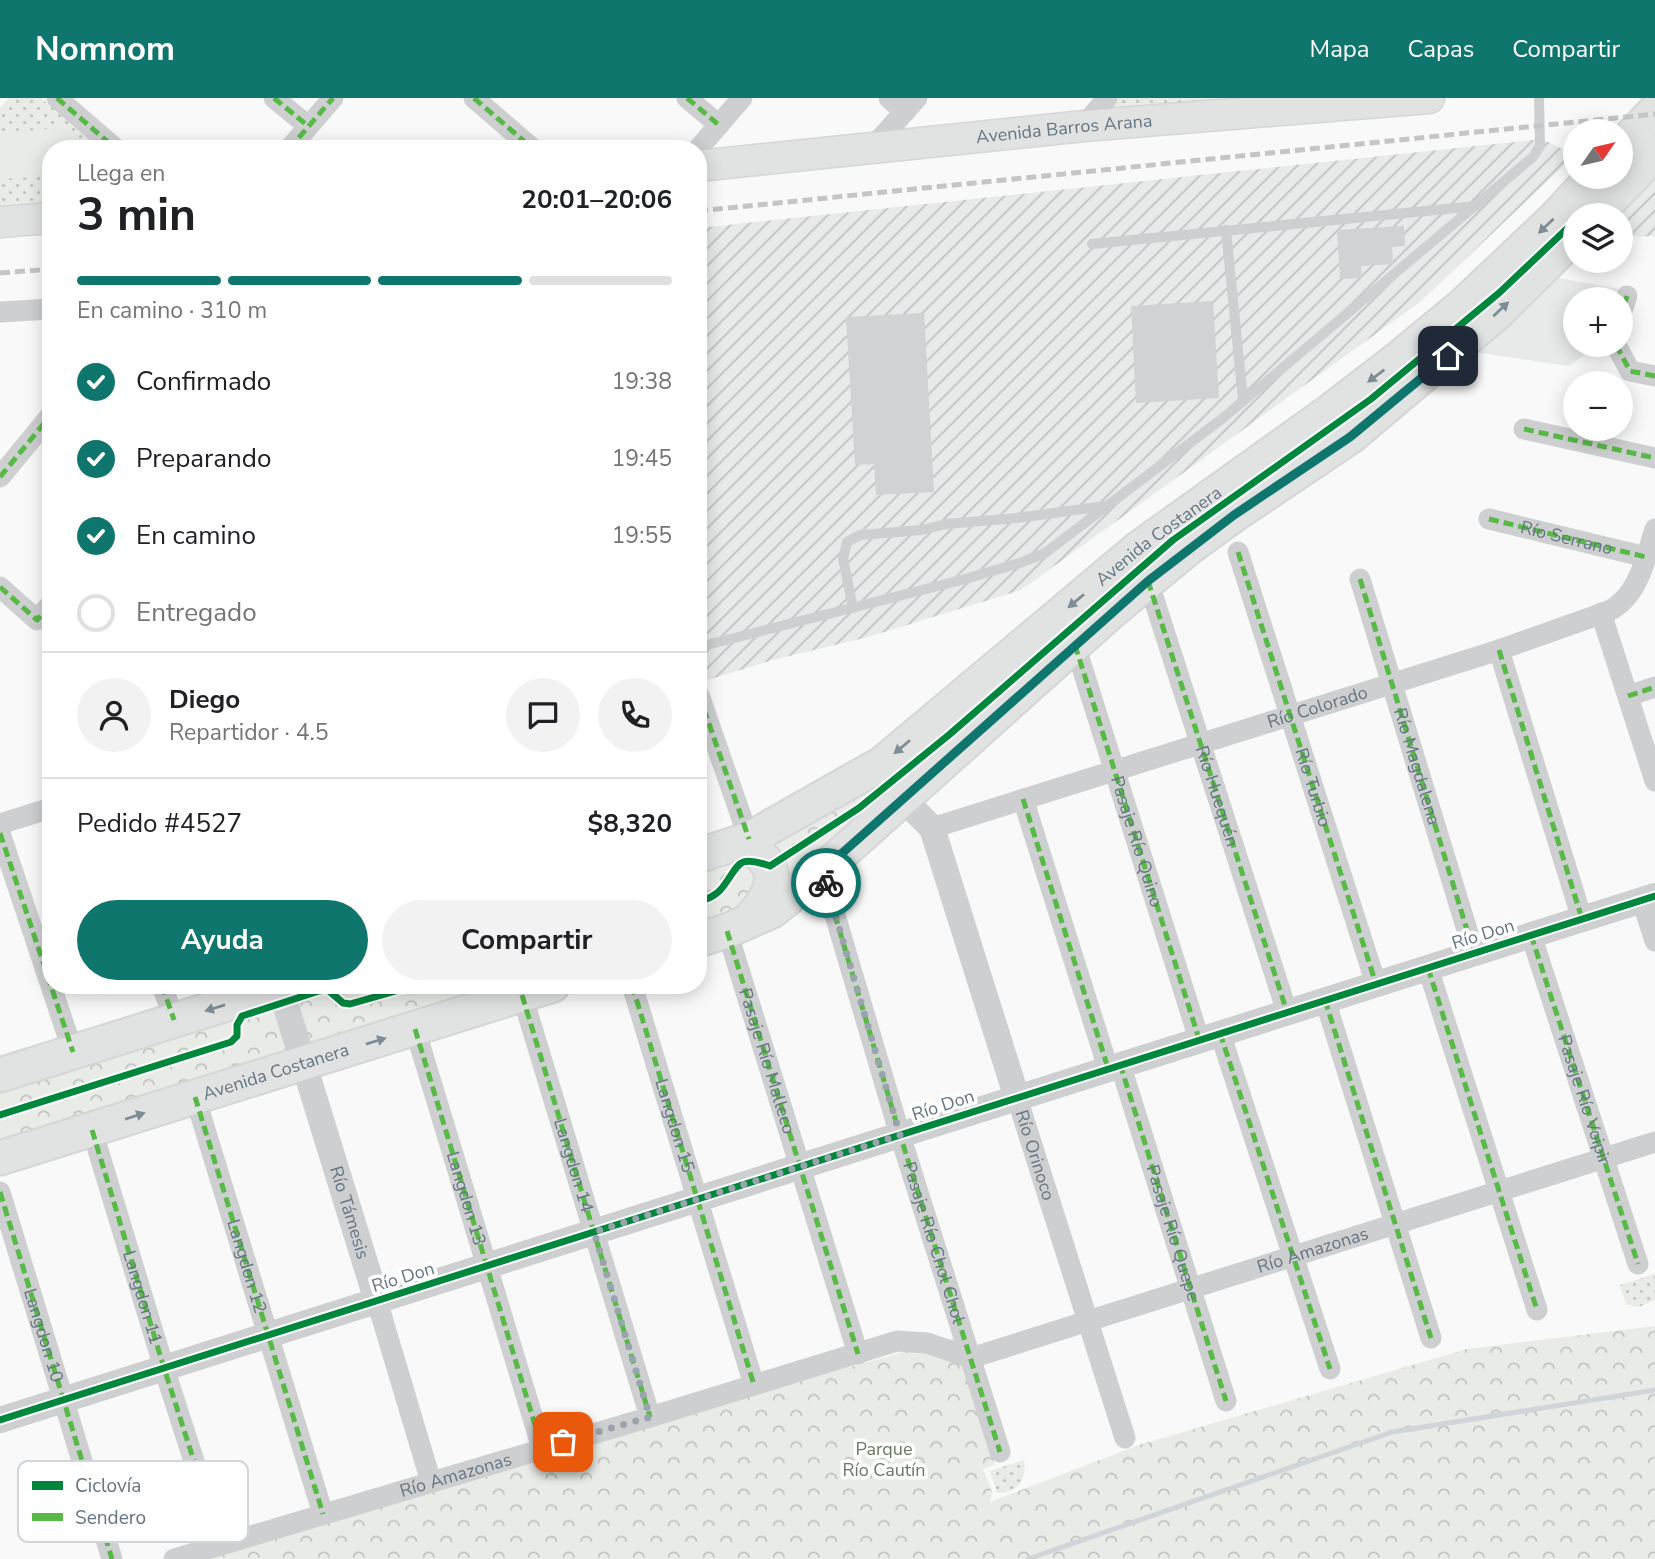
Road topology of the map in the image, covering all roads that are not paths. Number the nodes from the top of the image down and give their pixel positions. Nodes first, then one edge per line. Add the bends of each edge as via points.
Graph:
1 (57, 98) edge
2 (274, 98) edge
3 (333, 98) edge
4 (474, 98) edge
5 (687, 98) edge
6 (741, 98) edge
7 (888, 98) edge
8 (1107, 98) edge
9 (1429, 98) edge
10 (1539, 98) edge
11 (1385, 100) edge
12 (911, 105) edge
13 (1273, 105) edge
14 (1655, 111) edge
15 (719, 125) junction
16 (1084, 126) junction
17 (308, 127) junction
18 (1633, 134) edge
19 (106, 140) edge
20 (297, 140) edge
21 (523, 140) edge
22 (706, 140) edge
23 (872, 148) junction
24 (1655, 153) edge
25 (707, 165) edge
26 (1582, 189) edge
27 (1607, 203) edge
28 (1476, 206) junction
29 (42, 219) edge
30 (0, 222) edge
31 (1226, 230) junction
32 (1092, 244) dead end
33 (1563, 248) edge
34 (42, 310) edge
35 (0, 312) edge
36 (1622, 357) edge
37 (1655, 376) edge
38 (1243, 400) junction
39 (42, 426) edge
40 (1524, 429) dead end
41 (1655, 457) edge
42 (0, 477) edge
43 (1108, 505) junction
44 (1489, 520) dead end
45 (1655, 529) edge
46 (1238, 552) dead end
47 (1646, 557) junction
48 (1360, 579) dead end
49 (1148, 581) junction
50 (0, 587) edge
51 (853, 608) junction
52 (42, 611) edge
53 (1601, 613) junction
54 (707, 645) edge
55 (1075, 645) junction
56 (1499, 650) junction
57 (1392, 682) junction
58 (1655, 687) edge
59 (1628, 696) junction
60 (1291, 714) junction
61 (707, 721) edge
62 (1200, 742) junction
63 (1113, 770) junction
64 (1655, 781) edge
65 (906, 797) junction
66 (1023, 799) junction
67 (42, 811) edge
68 (0, 824) edge
69 (932, 828) junction
70 (0, 833) edge
71 (744, 841) junction
72 (707, 853) edge
73 (822, 871) junction
74 (1648, 898) edge
75 (1582, 919) junction
76 (724, 931) edge
77 (1531, 935) junction
78 (1655, 941) edge
79 (1474, 953) junction
80 (42, 959) edge
81 (1428, 968) junction
82 (1376, 984) junction
83 (54, 994) edge
84 (165, 994) edge
85 (257, 994) edge
86 (284, 994) edge
87 (525, 994) edge
88 (539, 994) edge
89 (635, 994) edge
90 (1325, 1000) junction
91 (1287, 1012) junction
92 (174, 1020) junction
93 (415, 1028) junction
94 (1209, 1036) junction
95 (73, 1052) junction
96 (304, 1063) junction
97 (1114, 1066) junction
98 (0, 1075) edge
99 (195, 1097) junction
100 (1017, 1098) junction
101 (92, 1129) junction
102 (900, 1135) junction
103 (1655, 1142) edge
104 (0, 1158) edge
105 (1604, 1158) junction
106 (800, 1166) junction
107 (1499, 1191) junction
108 (0, 1192) edge
109 (698, 1199) junction
110 (1395, 1224) junction
111 (594, 1232) junction
112 (1293, 1256) junction
113 (1638, 1264) dead end
114 (486, 1267) junction
115 (1191, 1289) junction
116 (377, 1301) junction
117 (1537, 1310) dead end
118 (1088, 1322) junction
119 (269, 1335) junction
120 (1431, 1338) dead end
121 (858, 1353) junction
122 (971, 1358) junction
123 (164, 1368) junction
124 (1330, 1369) dead end
125 (754, 1385) junction
126 (63, 1400) junction
127 (1226, 1401) dead end
128 (650, 1417) junction
129 (0, 1420) edge
130 (1125, 1438) dead end
131 (542, 1448) junction
132 (1000, 1452) dead end
133 (82, 1461) edge
134 (194, 1461) edge
135 (431, 1482) junction
136 (323, 1514) junction
137 (248, 1537) edge
138 (107, 1542) edge
139 (220, 1542) edge
140 (231, 1542) edge
141 (221, 1545) junction
142 (112, 1559) edge
143 (174, 1559) edge

1 - 19 street
2 - 17 street
3 - 17 street
4 - 21 street
5 - 15 street
6 - 15 street
7 - 12 street
8 - 16 street
9 - 11 main road, Avenida Barros Arana
10 - 28 lane via 1539,146 1533,157
11 - 13 main road, Avenida Barros Arana
12 - 23 street
13 - 16 main road, Avenida Barros Arana
14 - 18 main road
15 - 22 street
16 - 23 main road, Avenida Barros Arana
17 - 20 street
23 - 25 main road, Avenida Barros Arana
24 - 27 main road
26 -> 71 main road, Avenida Costanera via 1462,306 1394,362 1139,548 883,763
28 - 31 lane
28 - 38 lane
29 - 30 main road
31 - 32 lane
31 - 38 lane
49 -> 33 main road, Avenida Costanera via 1234,515 1350,437 1497,313
34 - 35 street
36 - 37 street via 1630,371
38 - 43 lane
39 - 42 street
40 - 41 street
43 - 51 lane via 1045,553
43 - 51 lane via 860,535 846,541 843,559
44 - 47 street, Río Serrano
45 - 47 street, Río Colorado
46 - 60 street, Río Turbio
47 - 53 street, Río Colorado via 1630,595
48 - 57 street, Río Magdalena
49 - 55 main road, Avenida Costanera
49 - 62 street, Río Huequén
50 - 52 street
51 - 54 lane
53 - 56 street, Río Colorado
53 - 59 street
55 - 63 street, Pasaje Río Quino
55 - 65 main road, Avenida Costanera
56 - 57 street, Río Colorado
56 - 75 street
57 - 60 street, Río Colorado
57 - 79 street, Río Magdalena
58 - 59 street
59 - 64 street
60 - 62 street, Río Colorado
60 - 82 street, Río Turbio
61 - 71 street
62 - 63 street, Río Colorado
62 - 91 street, Río Huequén
63 - 66 street, Río Colorado
63 - 94 street, Pasaje Río Quino
65 - 69 street, Río Orinoco
65 - 73 main road, Avenida Costanera
66 - 69 street, Río Colorado
66 - 97 street, Pasaje Río Quepe
67 - 68 street
69 - 100 street, Río Orinoco
70 - 80 street
71 - 72 main road, Avenida Costanera
71 - 76 main road via 770,866 770,890 763,904
73 - 76 main road, Avenida Costanera via 772,911
73 - 102 street, Pasaje Río Chol Chol
74 - 75 street, Río Don
74 - 78 street
75 - 77 street, Río Don
76 - 106 street, Pasaje Río Malleco
77 - 79 street, Río Don
77 - 105 street, Pasaje Río Voipir
79 - 81 street, Río Don
81 - 82 street, Río Don
81 - 107 street
82 - 90 street, Río Don
83 - 95 street
84 - 92 street
85 -> 92 main road
86 - 96 street, Río Támesis
87 - 93 main road, Avenida Costanera
88 - 111 street, Langdon 14
89 - 109 street, Langdon 15
90 - 91 street, Río Don
90 - 110 street
91 - 94 street, Río Don
92 - 95 main road
96 -> 93 main road, Avenida Costanera
93 - 114 street, Langdon 13
94 - 97 street, Río Don
94 - 112 street, Pasaje Río Quino
95 - 98 main road
96 - 99 main road, Avenida Costanera
96 - 116 street, Río Támesis
97 - 100 street, Río Don
97 - 115 street, Pasaje Río Quepe
101 -> 99 main road, Avenida Costanera
99 - 119 street, Langdon 12
100 - 102 street, Río Don
100 - 118 street, Río Orinoco
101 - 104 main road, Avenida Costanera
101 - 123 street, Langdon 11
102 - 106 street, Río Don
102 - 122 street, Pasaje Río Chol Chol
103 - 105 street, Río Amazonas
105 - 107 street, Río Amazonas
105 - 113 street, Pasaje Río Voipir
106 - 109 street, Río Don
106 - 121 street, Pasaje Río Malleco
107 - 110 street, Río Amazonas
107 - 117 street
108 - 126 street, Langdon 10
109 - 111 street, Río Don
109 - 125 street, Langdon 15
110 - 112 street, Río Amazonas
110 - 120 street
111 - 114 street, Río Don
111 - 128 street, Langdon 14
112 - 115 street, Río Amazonas
112 - 124 street, Pasaje Río Quino
114 - 116 street, Río Don
114 - 131 street, Langdon 13
115 - 118 street, Río Amazonas
115 - 127 street, Pasaje Río Quepe
116 - 119 street, Río Don
116 - 135 street, Río Támesis
118 - 122 street, Río Amazonas
118 - 130 street, Río Orinoco
119 - 123 street, Río Don
119 - 136 street, Langdon 12
121 - 122 street, Río Amazonas via 897,1341 927,1343
121 - 125 street, Río Amazonas
122 - 132 street, Pasaje Río Chol Chol
123 - 126 street, Río Don
123 - 134 street, Langdon 11
125 - 128 street, Río Amazonas
126 - 129 street, Río Don
126 - 133 street, Langdon 10
128 - 131 street, Río Amazonas
131 - 135 street, Río Amazonas
135 - 136 street, Río Amazonas
136 - 137 street, Río Amazonas
138 - 142 street, Langdon 10
139 - 141 street, Langdon 11
140 - 141 street, Río Amazonas
141 - 143 street, Río Amazonas

